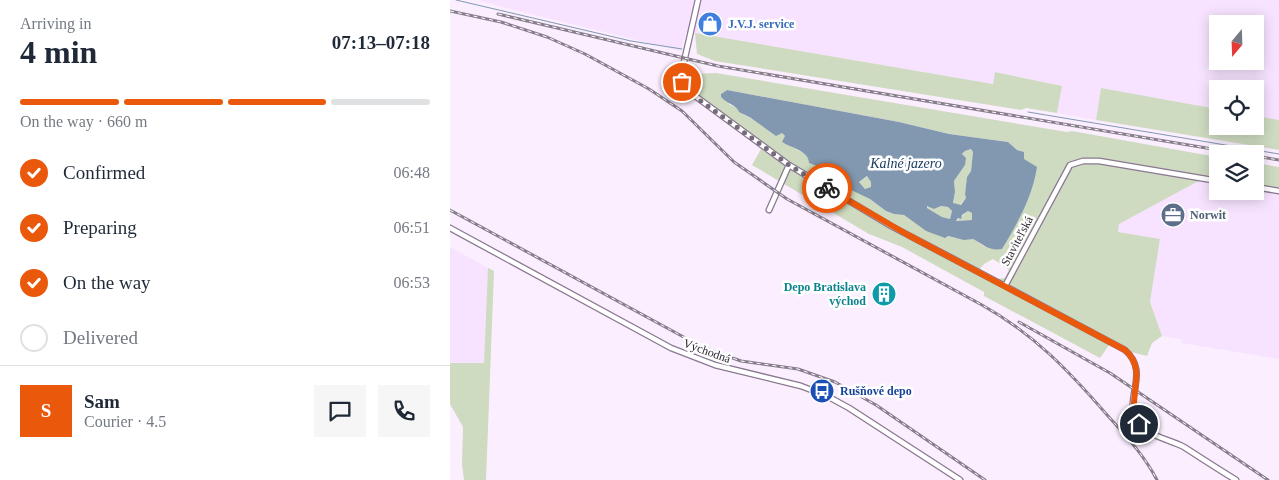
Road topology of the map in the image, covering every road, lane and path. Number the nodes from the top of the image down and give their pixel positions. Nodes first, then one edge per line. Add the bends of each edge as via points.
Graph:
1 (698, 0) edge
2 (789, 165) junction
3 (1209, 179) edge
4 (1264, 188) edge
5 (1279, 191) edge
6 (769, 210) dead end
7 (450, 228) edge
8 (1004, 286) junction
9 (960, 480) edge
10 (1236, 480) edge

1 - 2 street, Staviteľská via 682,82 690,93
2 - 6 street
2 - 8 street, Staviteľská via 891,226
3 - 8 street, Staviteľská via 1099,161 1070,165
4 - 5 street
7 - 9 street, Východná via 670,348 715,365 801,386 827,396
8 - 10 street via 1125,350 1136,368 1133,411 1139,424

